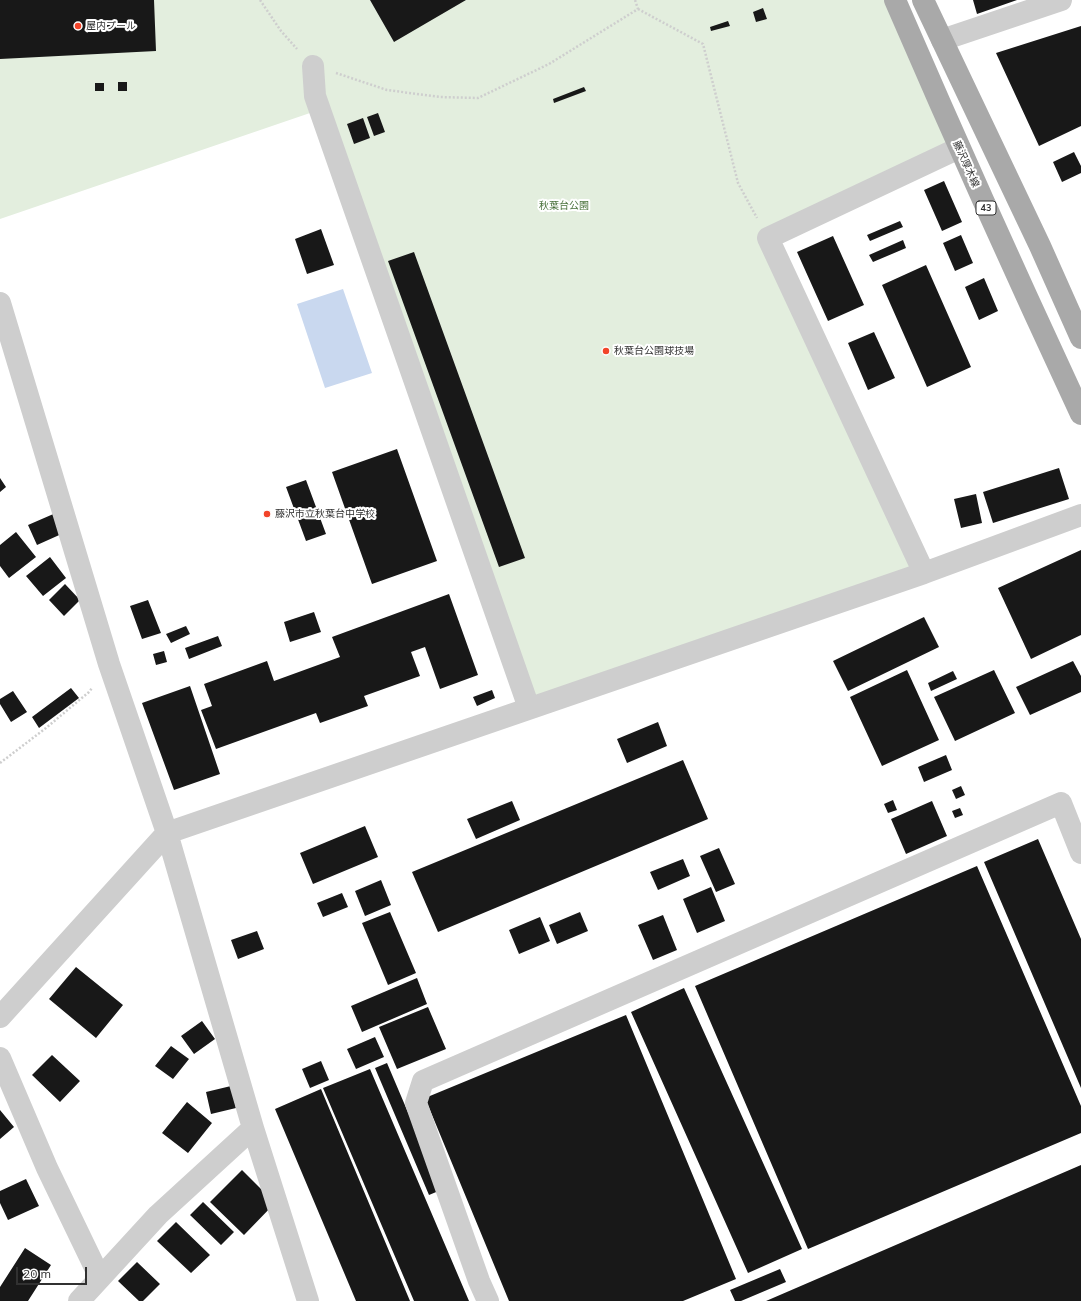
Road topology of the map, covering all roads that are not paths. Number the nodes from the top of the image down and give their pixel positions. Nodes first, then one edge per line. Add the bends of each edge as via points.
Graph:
1 (895, 0) edge
2 (923, 0) edge
3 (1061, 0) edge
4 (942, 40) junction
5 (312, 66) road end
6 (959, 148) junction
7 (0, 303) edge
8 (1081, 338) edge
9 (1081, 414) edge
10 (1081, 515) edge
11 (924, 573) junction
12 (529, 708) junction
13 (167, 833) junction
14 (1081, 853) edge
15 (0, 1016) edge
16 (0, 1058) edge
17 (253, 1128) junction
18 (100, 1278) junction
19 (79, 1301) edge
20 (308, 1301) edge
21 (488, 1301) edge

1 - 6 main road, 藤沢厚木線 / 43
2 - 4 main road
3 - 4 street
4 - 8 main road
5 - 12 street via 315,96
6 - 9 main road, 藤沢厚木線 / 43
6 - 11 street via 768,238
7 - 13 street via 109,664
10 - 11 street
11 - 12 street
12 - 13 street
13 - 15 street
13 - 17 street
14 - 21 street via 1061,803 423,1081 416,1103
16 - 18 street via 47,1168
17 - 18 street via 158,1215
17 - 20 street
18 - 19 street

